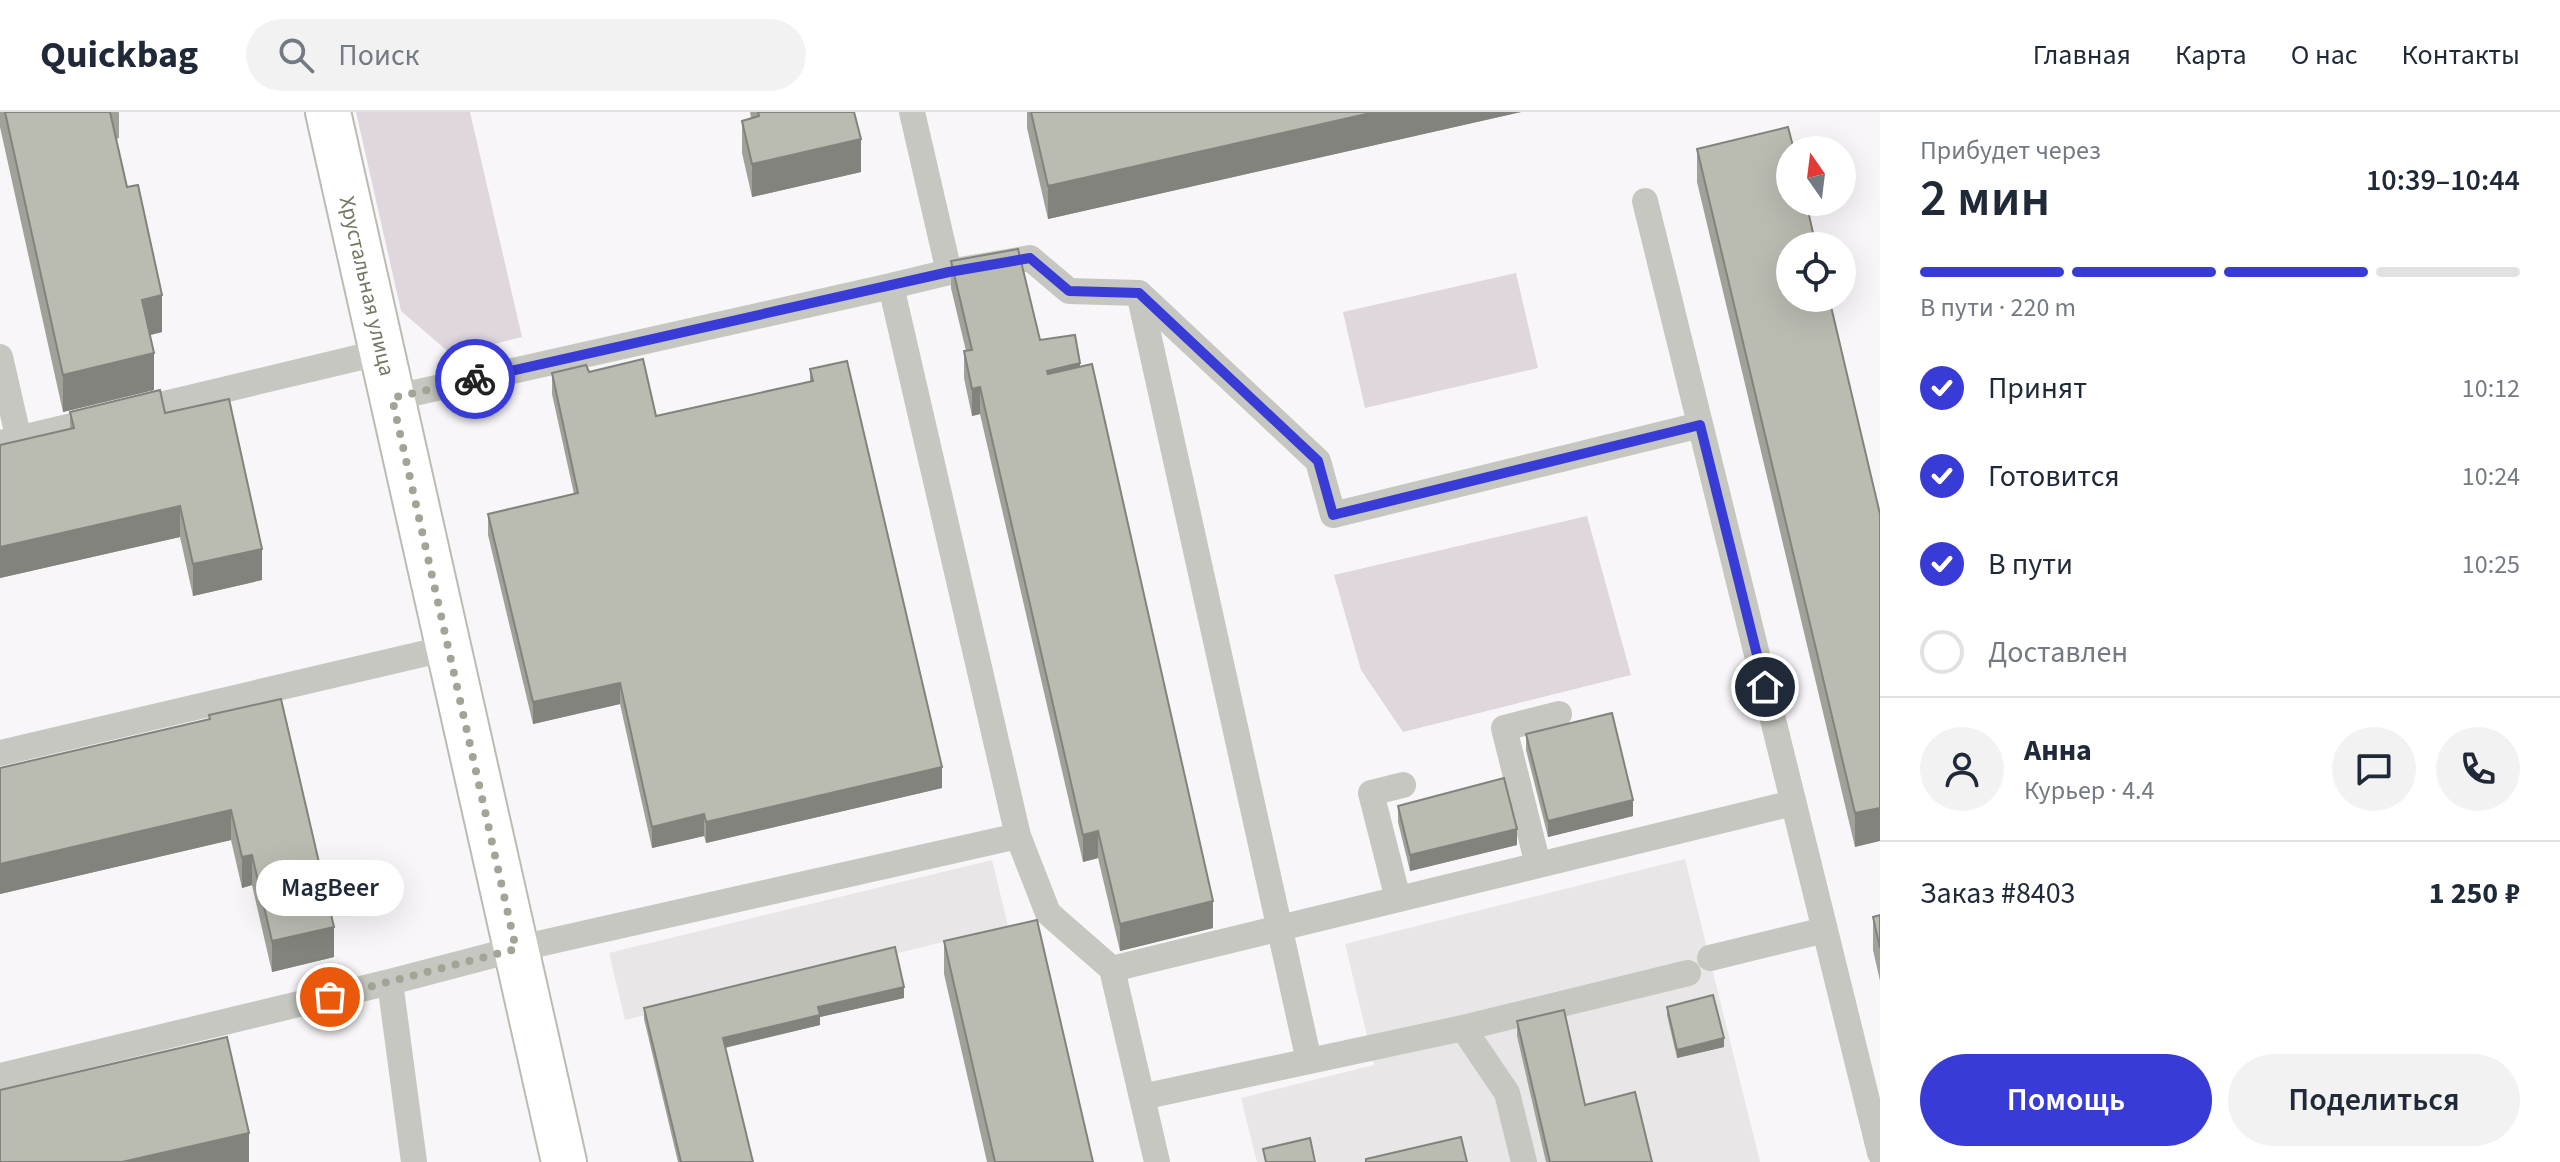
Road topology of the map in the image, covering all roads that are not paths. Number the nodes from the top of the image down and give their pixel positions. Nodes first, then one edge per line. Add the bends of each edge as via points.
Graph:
1 (328, 112) edge
2 (912, 112) edge
3 (1645, 201) dead end
4 (949, 272) junction
5 (891, 286) junction
6 (1139, 293) junction
7 (382, 352) junction
8 (0, 357) edge
9 (392, 398) junction
10 (1700, 425) junction
11 (10, 442) edge
12 (448, 648) junction
13 (1559, 714) dead end
14 (0, 753) edge
15 (1403, 785) dead end
16 (1793, 803) junction
17 (1018, 836) junction
18 (1538, 865) junction
19 (1398, 899) junction
20 (1280, 928) junction
21 (1825, 930) junction
22 (516, 949) junction
23 (1710, 958) dead end
24 (1112, 969) junction
25 (1688, 973) dead end
26 (390, 982) junction
27 (1463, 1028) junction
28 (1309, 1061) junction
29 (0, 1076) edge
30 (1142, 1097) junction
31 (1880, 1153) edge
32 (414, 1162) edge
33 (564, 1162) edge
34 (1157, 1162) edge
35 (1524, 1162) edge

1 - 7 main road, Хрустальная улица
2 - 4 lane
3 - 10 lane
4 - 5 lane
4 - 6 lane via 1030,258 1069,291
5 - 9 lane
5 - 17 lane
6 - 10 lane via 1318,461 1333,515
6 - 20 lane
7 - 9 main road, Хрустальная улица
7 - 11 lane
8 - 11 lane
9 - 12 main road, Хрустальная улица
10 - 16 lane
12 - 14 lane
12 - 22 main road, Хрустальная улица
13 - 18 lane via 1504,728
15 - 19 lane via 1371,793
16 - 18 lane
16 - 21 lane
17 - 22 lane
17 - 24 lane via 1048,913
18 - 19 lane
19 - 20 lane
20 - 24 lane
20 - 28 lane
21 - 23 lane
21 - 31 lane
22 - 26 lane
22 - 33 main road, Хрустальная улица
24 - 30 lane
25 - 27 lane
26 - 29 lane
26 - 32 lane
27 - 28 lane
27 - 35 lane via 1507,1093
28 - 30 lane
30 - 34 lane

